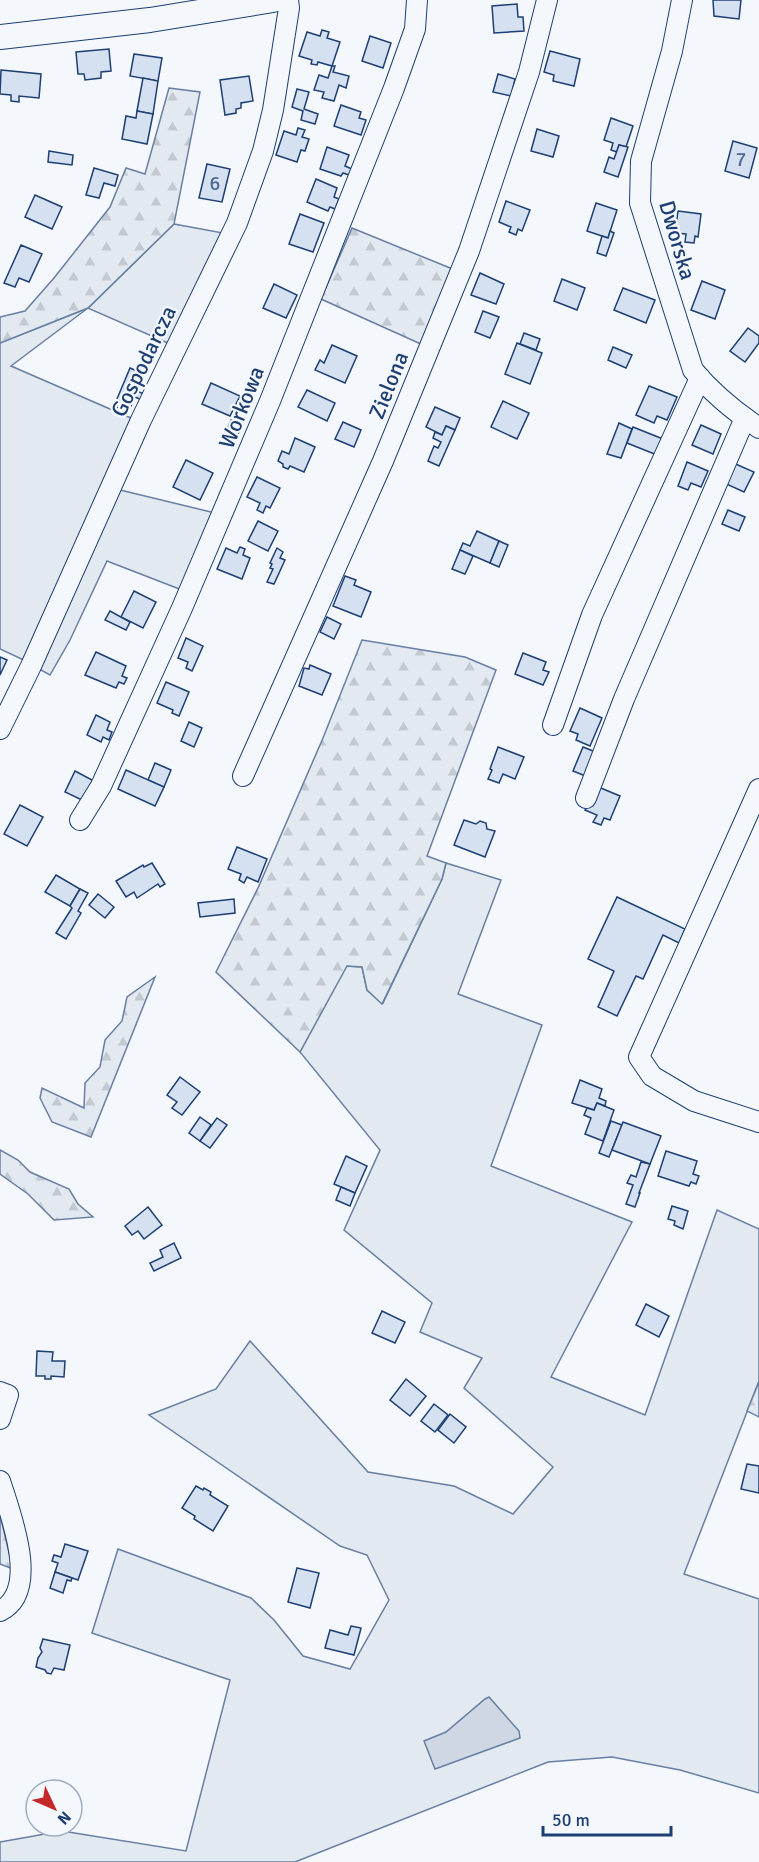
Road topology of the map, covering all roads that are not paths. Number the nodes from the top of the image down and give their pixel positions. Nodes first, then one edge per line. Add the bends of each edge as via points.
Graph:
1 (273, 0) edge
2 (288, 0) edge
3 (417, 0) edge
4 (547, 0) edge
5 (682, 0) edge
6 (188, 7) edge
7 (0, 37) edge
8 (700, 378) junction
9 (752, 423) edge
10 (553, 725) dead end
11 (0, 729) edge
12 (243, 776) dead end
13 (759, 789) edge
14 (586, 798) dead end
15 (80, 820) dead end
16 (759, 1122) edge
17 (4, 1393) edge
18 (0, 1419) edge
19 (0, 1481) edge
20 (0, 1611) edge

1 - 6 main road
2 - 11 street, Gospodarcza via 273,110 237,224 141,420
3 - 15 street, Workowa via 415,29 394,87 266,411 182,608 106,775
4 - 12 street, Zielona via 529,72 469,251 383,461
5 - 8 street, Dworska via 641,161 640,203 693,370
6 - 7 main road
8 - 9 street, Dworska via 730,408
8 - 10 street via 592,615
9 - 14 street via 624,699
13 - 16 street via 639,1057 652,1076 694,1101
17 - 18 street
19 - 20 street via 17,1537 21,1575 12,1601

